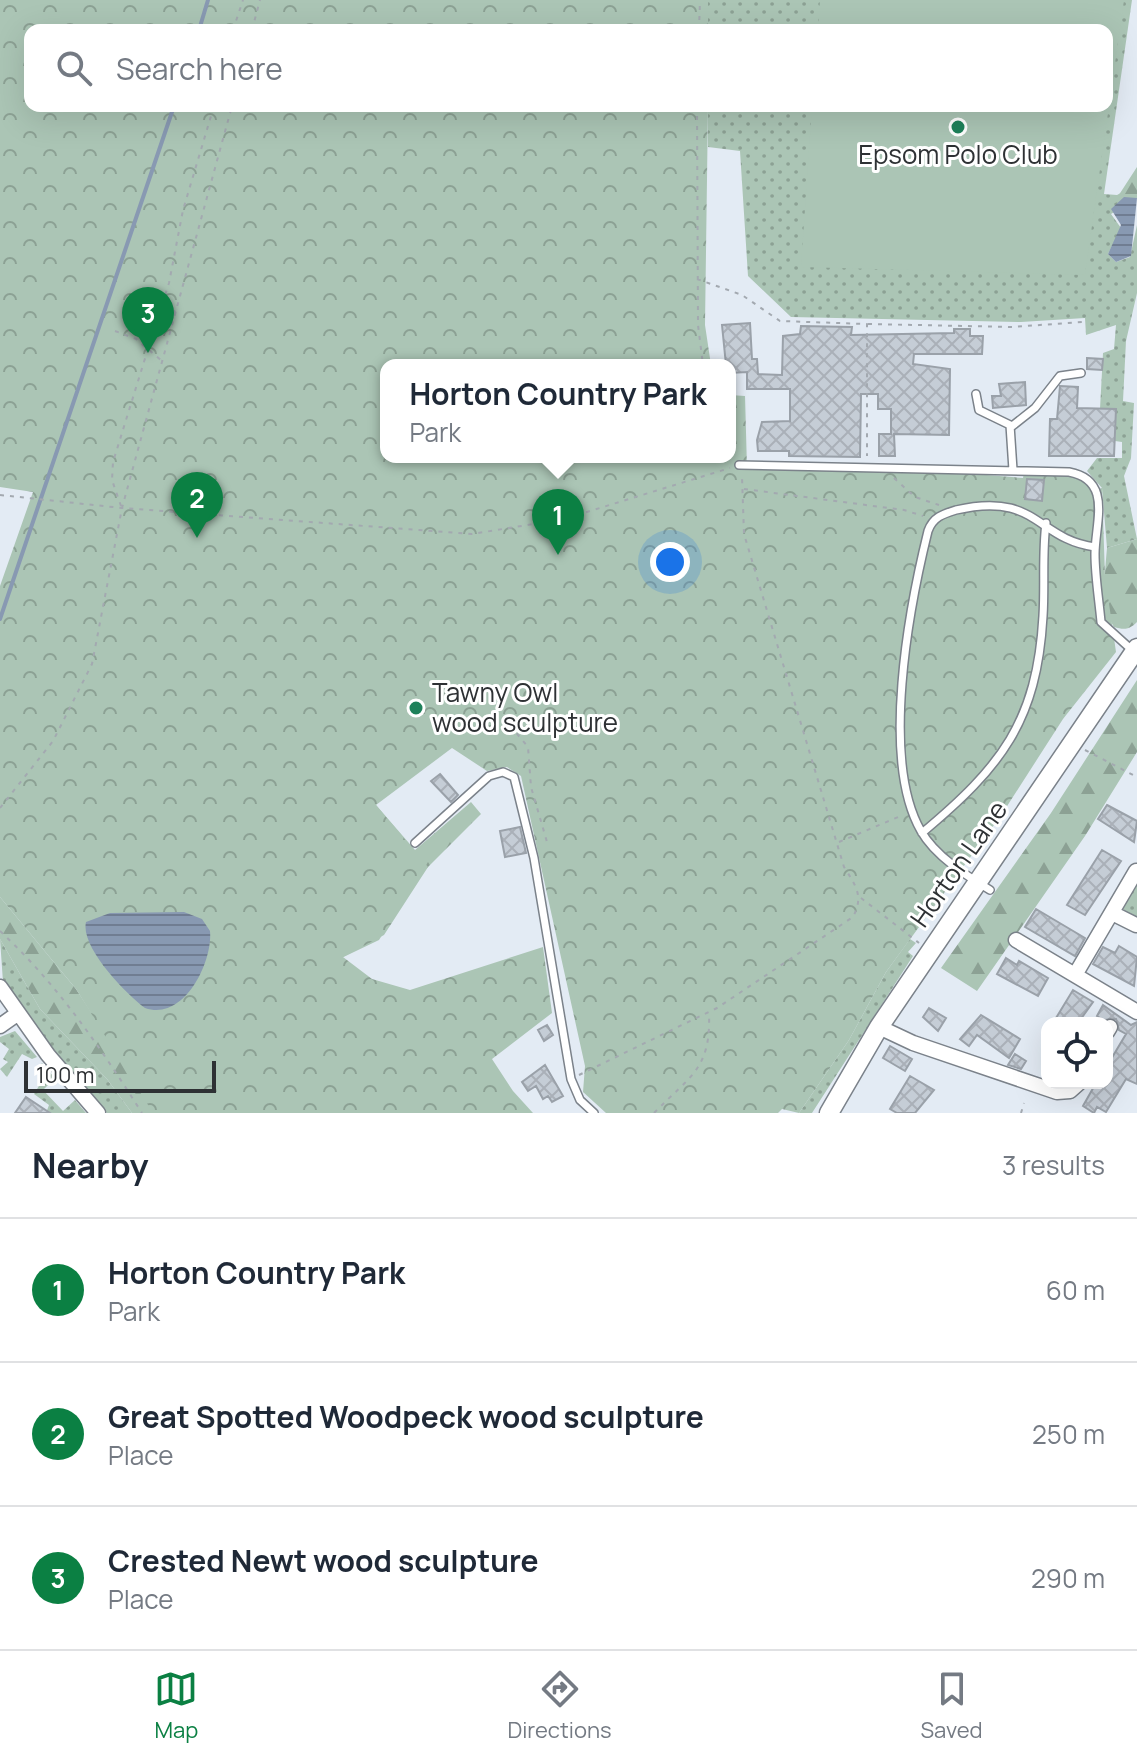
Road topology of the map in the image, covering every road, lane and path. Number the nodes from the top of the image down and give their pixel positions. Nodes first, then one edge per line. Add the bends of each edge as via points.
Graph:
1 (243, 0) edge
2 (260, 0) edge
3 (700, 0) edge
4 (235, 24) edge
5 (254, 24) edge
6 (699, 24) edge
7 (212, 112) edge
8 (230, 112) edge
9 (697, 112) edge
10 (697, 279) junction
11 (178, 309) junction
12 (1082, 322) dead end
13 (156, 323) junction
14 (867, 324) junction
15 (115, 331) dead end
16 (147, 347) junction
17 (703, 359) edge
18 (163, 362) junction
19 (1081, 373) dead end
20 (976, 394) dead end
21 (1011, 427) junction
22 (739, 465) junction
23 (867, 465) junction
24 (888, 466) junction
25 (1013, 470) junction
26 (742, 489) junction
27 (0, 495) edge
28 (122, 508) junction
29 (955, 511) junction
30 (933, 521) junction
31 (1046, 523) junction
32 (1095, 547) junction
33 (1136, 650) edge
34 (504, 718) dead end
35 (1085, 750) dead end
36 (1137, 777) edge
37 (0, 808) edge
38 (912, 811) junction
39 (922, 833) junction
40 (547, 842) dead end
41 (415, 843) dead end
42 (838, 843) junction
43 (1136, 871) edge
44 (984, 886) junction
45 (860, 897) junction
46 (1112, 913) junction
47 (1136, 925) edge
48 (0, 931) edge
49 (1016, 940) dead end
50 (916, 953) dead end
51 (1075, 975) junction
52 (0, 987) edge
53 (1136, 1008) edge
54 (709, 1012) junction
55 (17, 1014) junction
56 (0, 1026) edge
57 (879, 1027) junction
58 (571, 1079) junction
59 (1041, 1087) edge
60 (1048, 1089) edge
61 (1072, 1089) edge
62 (1024, 1103) dead end
63 (98, 1113) edge
64 (142, 1113) edge
65 (594, 1113) edge
66 (654, 1113) edge
67 (829, 1113) edge
68 (1021, 1113) edge

1 - 4 path
2 - 5 path
3 - 6 path
7 - 13 path
8 - 11 path
9 - 10 path
10 - 14 path via 738,293 780,321
10 - 17 path
11 - 13 path
11 - 18 path
12 - 14 path via 1012,327
13 - 16 path
14 - 23 path
15 - 16 path
16 - 18 path
16 - 28 path via 111,470
18 - 28 path
19 - 21 lane via 1060,376 1035,408
20 - 21 lane via 979,410
21 - 25 lane
22 - 23 lane
22 - 26 path
22 - 28 path via 564,519 481,533
23 - 24 lane
24 - 25 lane
24 - 29 path via 912,494
25 - 32 lane via 1069,472 1092,480 1100,524
26 - 30 path via 904,510
26 - 42 path via 744,534
27 - 28 path
28 - 37 path via 88,675 53,741
29 - 30 lane
29 - 31 lane via 1003,506
30 - 38 lane via 909,613 902,683
31 - 32 lane via 1079,544
31 - 39 lane via 1041,636 1033,688 1020,725 987,773
32 - 33 lane via 1103,626
33 - 44 street, Horton Lane
34 - 40 path via 528,747 531,787
35 - 36 path
38 - 39 lane
38 - 42 path
39 - 44 lane via 933,848
41 - 58 lane via 489,776 503,772 514,777 534,858
42 - 45 path
43 - 46 street
44 - 57 street, Horton Lane
45 - 50 path via 920,944
45 - 54 path via 853,917
46 - 47 street
46 - 51 street
48 - 64 path via 50,980
49 - 51 street
51 - 53 street
52 - 55 street
54 - 58 path
54 - 66 path via 704,1059
55 - 56 street
55 - 63 street
57 - 59 street
57 - 67 street, Horton Lane
58 - 65 lane via 580,1100
60 - 61 street
62 - 68 path

